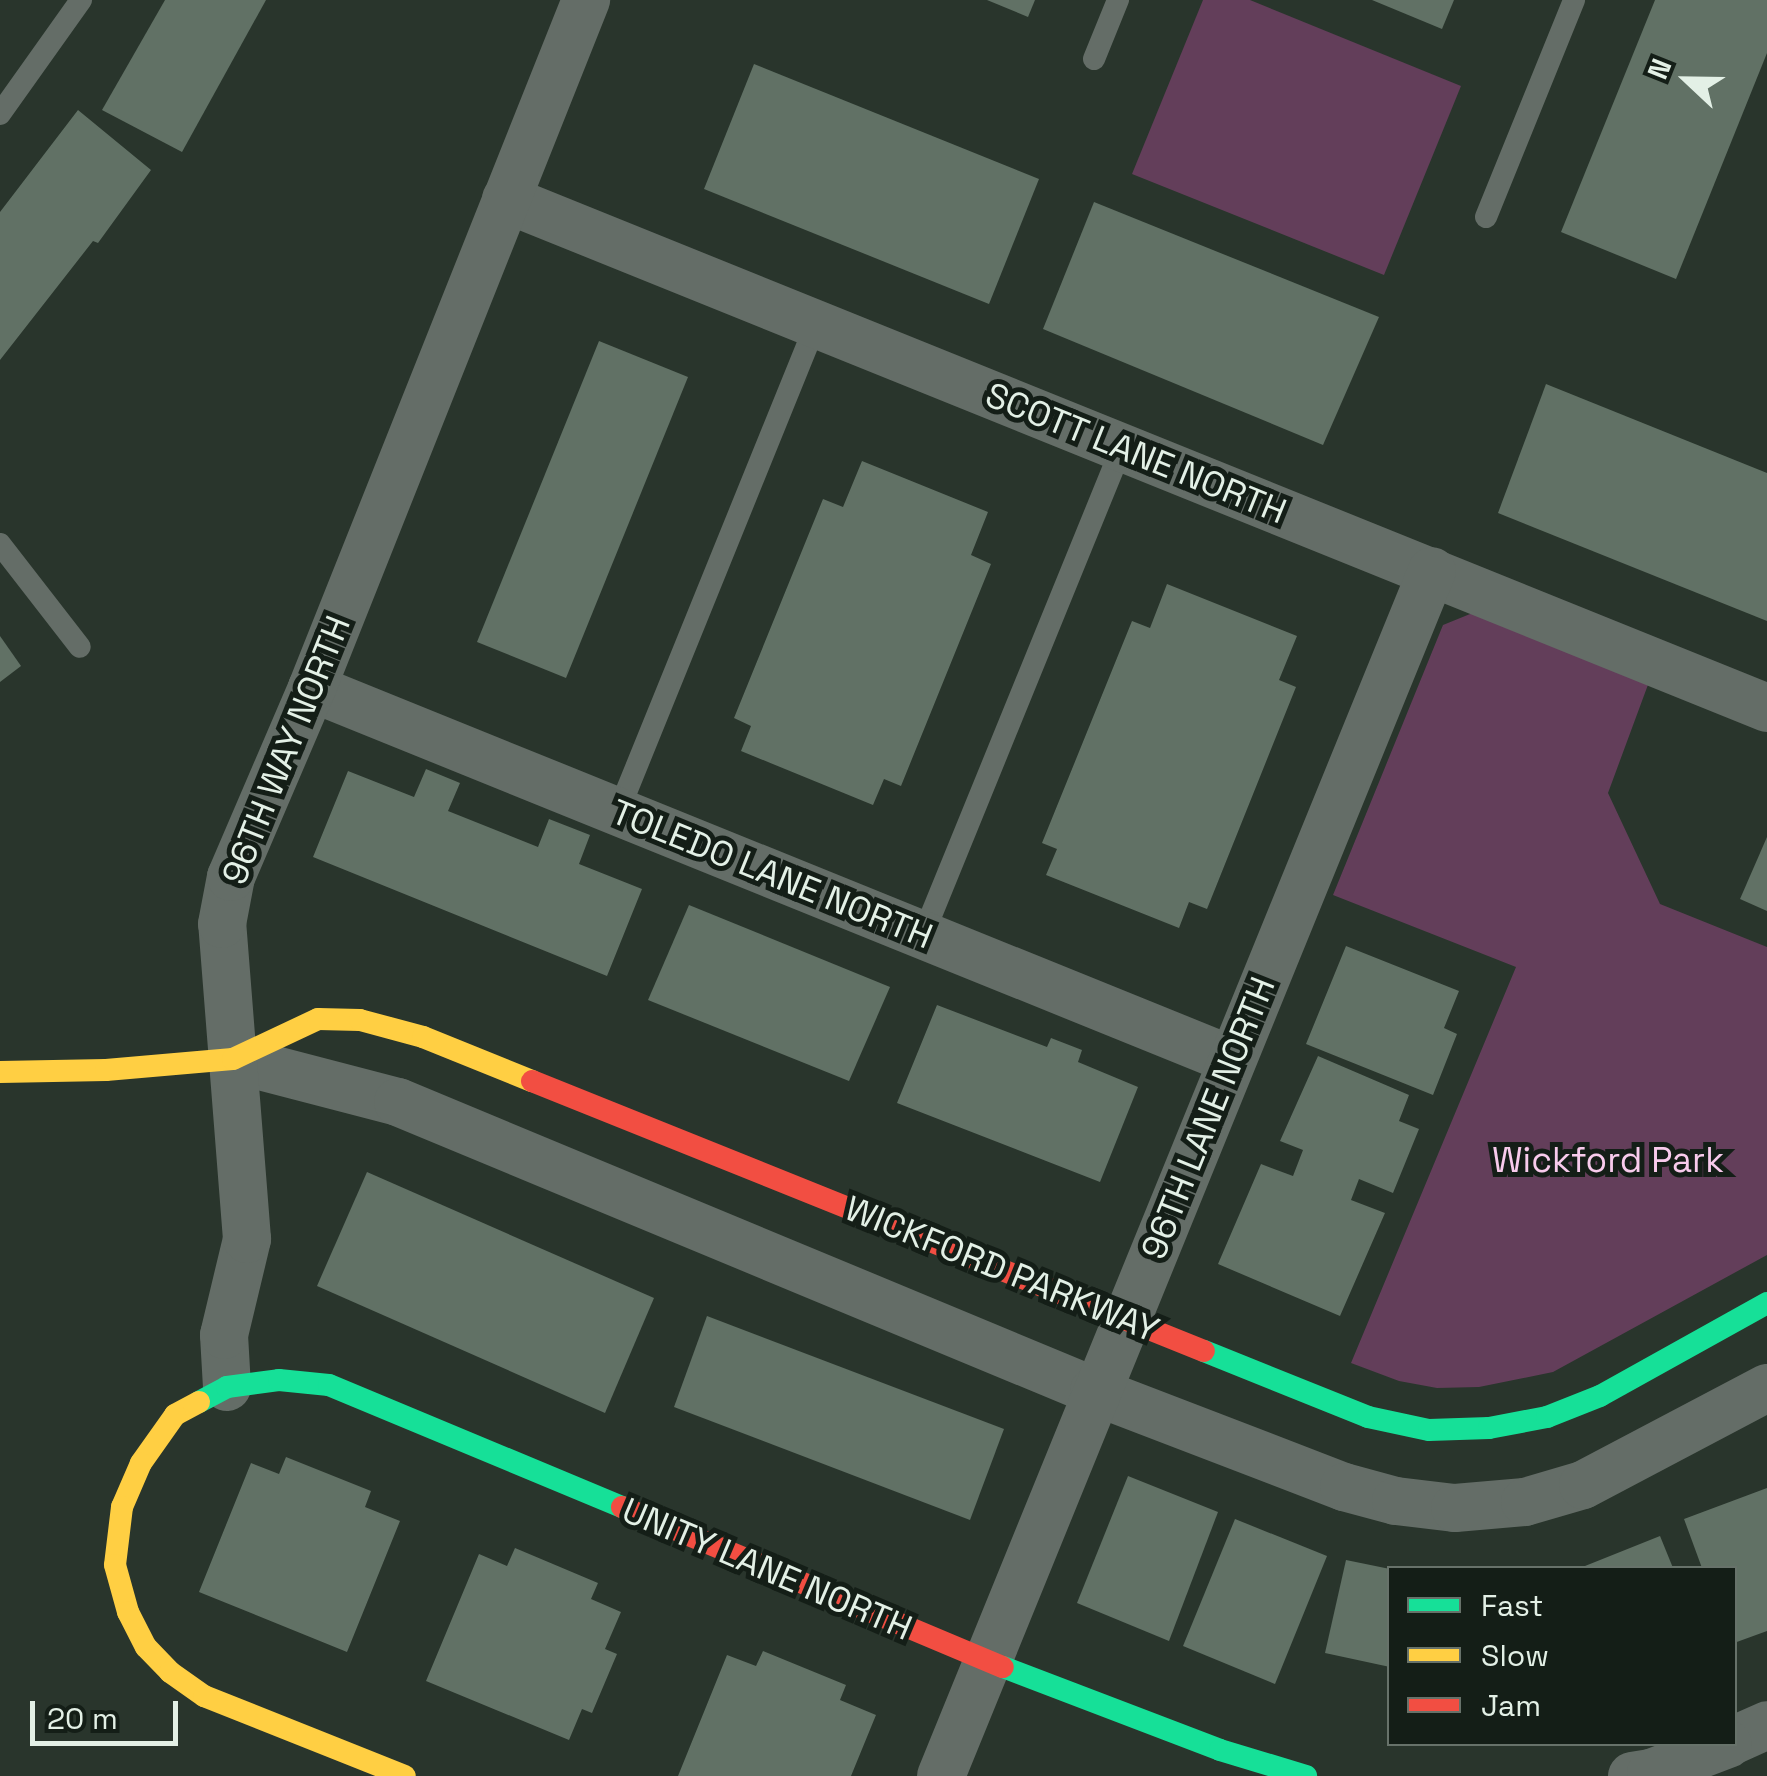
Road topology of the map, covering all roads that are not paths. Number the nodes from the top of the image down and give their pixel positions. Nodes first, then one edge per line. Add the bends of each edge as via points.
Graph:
1 (81, 0) edge
2 (586, 0) edge
3 (1118, 0) edge
4 (1574, 0) edge
5 (1094, 59) dead end
6 (0, 114) edge
7 (506, 199) junction
8 (1486, 217) dead end
9 (816, 324) junction
10 (1122, 447) junction
11 (0, 544) edge
12 (1432, 571) junction
13 (80, 647) dead end
14 (312, 688) junction
15 (1767, 708) edge
16 (618, 812) junction
17 (923, 936) junction
18 (232, 1059) junction
19 (1232, 1060) junction
20 (0, 1072) edge
21 (1767, 1303) edge
22 (1126, 1318) junction
23 (227, 1388) junction
24 (1767, 1388) edge
25 (1094, 1391) junction
26 (986, 1660) junction
27 (1767, 1725) edge
28 (1737, 1739) edge
29 (1723, 1746) edge
30 (1644, 1775) edge
31 (405, 1776) edge
32 (941, 1776) edge
33 (1306, 1776) edge

1 - 6 lane
2 - 7 street, 96TH WAY NORTH
3 - 5 lane
4 - 8 lane
7 - 9 street, SCOTT LANE NORTH
7 - 14 street, 96TH WAY NORTH
9 - 10 street, SCOTT LANE NORTH
9 - 16 lane
10 - 12 street, SCOTT LANE NORTH
10 - 17 lane
11 - 13 lane
12 - 15 street, SCOTT LANE NORTH
12 - 19 street, 96TH LANE NORTH
14 - 16 street, TOLEDO LANE NORTH
14 - 18 street, 96TH WAY NORTH via 231,877 222,924
16 - 17 street, TOLEDO LANE NORTH
17 - 19 street, TOLEDO LANE NORTH
18 - 20 street, WICKFORD PARKWAY
18 - 22 street, WICKFORD PARKWAY via 318,1019 360,1020 423,1037
18 - 23 street, 96TH WAY NORTH via 247,1239 224,1335
18 - 25 street, WICKFORD PARKWAY via 398,1102
19 - 22 street, 96TH LANE NORTH
21 - 22 street, WICKFORD PARKWAY via 1600,1396 1547,1417 1429,1430 1368,1417
22 - 25 street, 96TH LANE NORTH
23 - 26 street, UNITY LANE NORTH via 279,1380 329,1385
23 - 31 street, UNITY LANE NORTH via 176,1415 141,1463 122,1507 115,1565 128,1612 146,1646 204,1696
24 - 25 street, WICKFORD PARKWAY via 1583,1485 1525,1502 1455,1508 1344,1487
25 - 26 street, 96TH LANE NORTH
26 - 32 street, 96TH LANE NORTH
26 - 33 street, UNITY LANE NORTH
27 - 28 street
29 - 30 street

